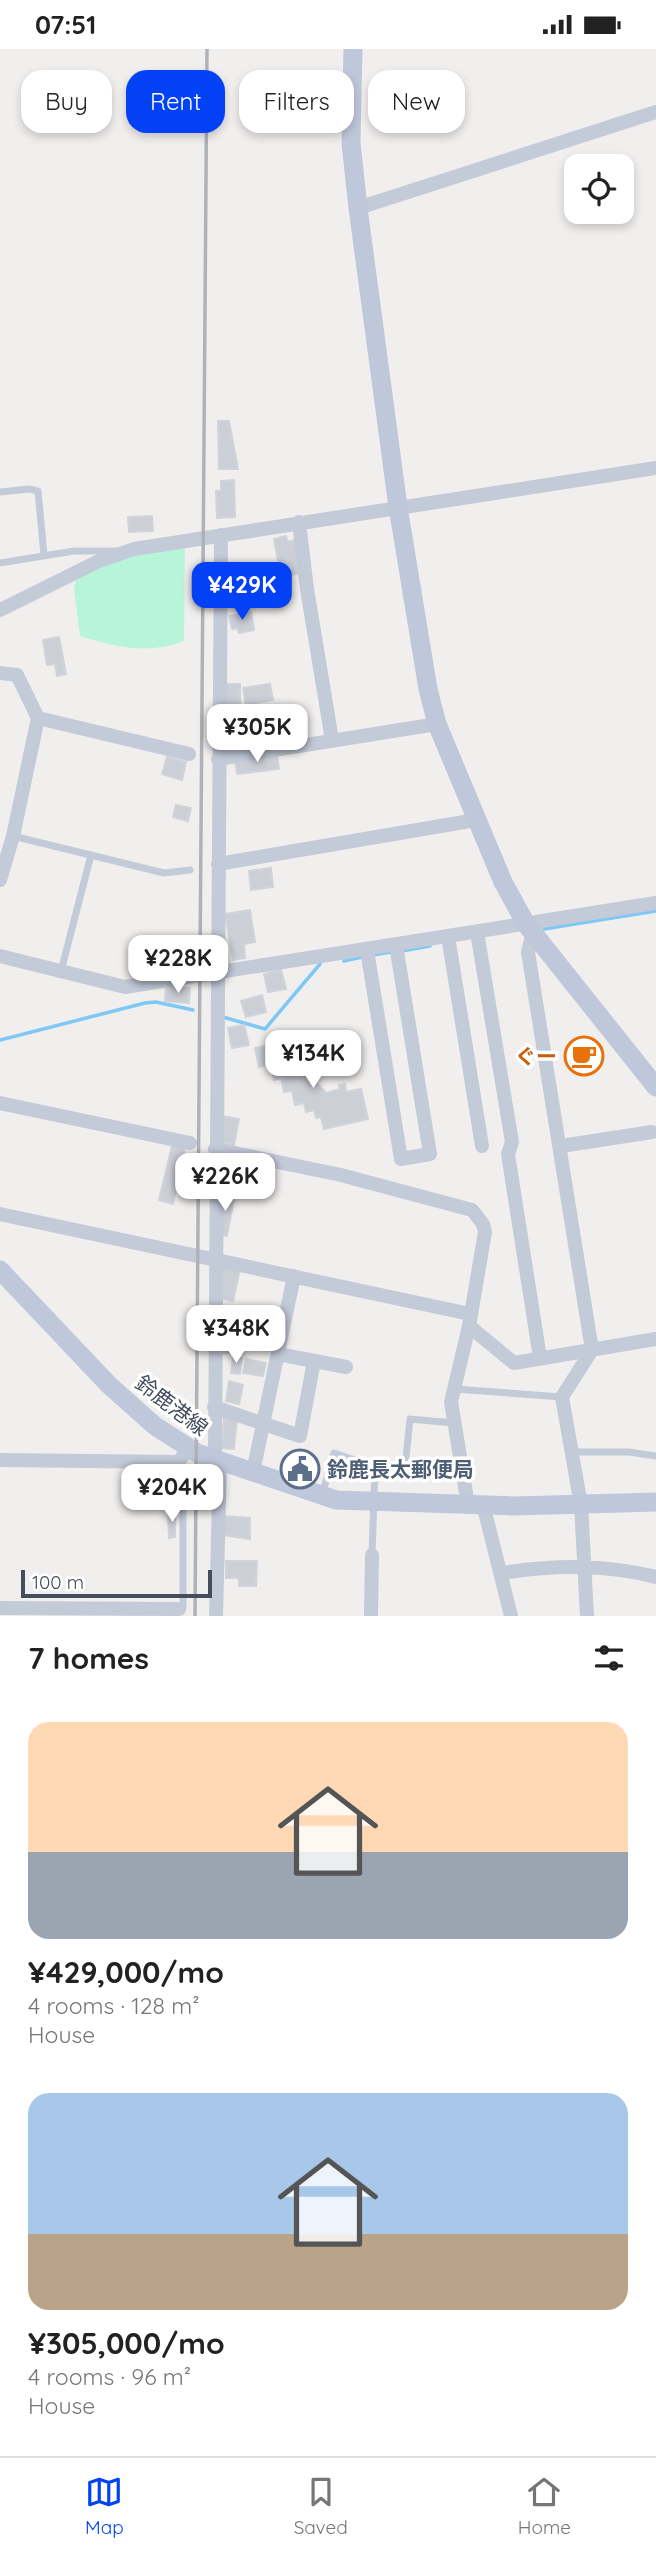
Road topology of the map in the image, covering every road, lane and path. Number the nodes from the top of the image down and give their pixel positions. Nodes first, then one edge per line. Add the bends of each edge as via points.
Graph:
1 (353, 49) edge
2 (656, 112) edge
3 (358, 208) junction
4 (656, 468) edge
5 (0, 492) edge
6 (398, 507) junction
7 (299, 522) junction
8 (221, 535) junction
9 (127, 551) junction
10 (44, 555) junction
11 (0, 562) edge
12 (0, 610) edge
13 (0, 673) edge
14 (38, 718) junction
15 (437, 724) junction
16 (332, 740) junction
17 (189, 754) dead end
18 (218, 759) junction
19 (477, 820) junction
20 (9, 834) edge
21 (91, 855) junction
22 (218, 864) junction
23 (190, 870) dead end
24 (0, 880) edge
25 (656, 903) edge
26 (530, 928) junction
27 (477, 932) junction
28 (448, 936) junction
29 (396, 945) junction
30 (367, 950) junction
31 (0, 956) edge
32 (61, 971) junction
33 (216, 975) junction
34 (656, 1087) edge
35 (0, 1103) edge
36 (652, 1132) dead end
37 (190, 1143) dead end
38 (482, 1146) dead end
39 (561, 1146) junction
40 (215, 1149) junction
41 (0, 1214) edge
42 (215, 1260) junction
43 (0, 1270) edge
44 (293, 1276) junction
45 (469, 1320) junction
46 (656, 1339) edge
47 (592, 1350) junction
48 (278, 1354) junction
49 (540, 1358) junction
50 (314, 1361) junction
51 (346, 1367) dead end
52 (454, 1389) junction
53 (562, 1397) junction
54 (214, 1407) junction
55 (454, 1423) junction
56 (265, 1424) junction
57 (188, 1448) junction
58 (573, 1452) junction
59 (656, 1456) edge
60 (0, 1460) edge
61 (218, 1460) junction
62 (168, 1461) junction
63 (375, 1465) junction
64 (253, 1472) junction
65 (322, 1495) junction
66 (656, 1502) edge
67 (374, 1503) junction
68 (476, 1504) junction
69 (581, 1505) junction
70 (372, 1555) joint
71 (586, 1567) junction
72 (502, 1573) junction
73 (656, 1577) edge
74 (0, 1608) edge
75 (179, 1609) joint
76 (216, 1616) edge
77 (371, 1616) edge
78 (512, 1616) edge
79 (587, 1616) edge

1 - 3 street via 351,143
2 - 3 street
3 - 6 street
4 - 6 street
5 - 10 lane via 38,491
6 - 7 street
6 - 15 street
7 - 8 street
7 - 16 street
8 - 9 street
8 - 18 street
9 - 10 lane
9 - 12 street
10 - 11 lane
13 - 14 street via 17,675
14 - 17 street
14 - 20 street
15 - 16 street
15 - 19 street
16 - 18 street
18 - 22 street
19 - 22 street
19 - 26 street via 503,882
20 - 21 lane
20 - 24 street
21 - 23 lane via 164,873
21 - 32 lane
22 - 33 street
25 - 26 street
26 - 27 street
26 - 34 street
26 - 39 street via 528,952
27 - 28 street
27 - 49 street via 512,1142 508,1154
28 - 29 street
28 - 38 street
29 - 30 street
29 - 30 street via 430,1154 401,1159
30 - 33 street
31 - 32 street
32 - 33 street via 125,987
33 - 40 street
35 - 37 street
36 - 39 street
39 - 47 street
40 - 42 street
40 - 45 street via 341,1175 472,1210 485,1231
41 - 42 street
42 - 44 street
42 - 54 street
43 - 57 street, 鈴鹿港線 via 117,1393
44 - 45 street
44 - 48 street
45 - 49 street via 514,1363
45 - 52 street
46 - 47 street
47 - 49 street
47 - 53 street
48 - 50 street
48 - 56 street
50 - 51 street
50 - 56 street via 300,1436
52 - 53 lane
52 - 55 street
53 - 58 street
54 - 56 street
54 - 61 street
55 - 63 lane via 410,1419 404,1477
55 - 68 street
56 - 64 street
57 - 61 street, 鈴鹿港線
57 - 62 street via 179,1462
58 - 59 lane
58 - 69 street
60 - 62 street
61 - 64 street, 鈴鹿港線
61 - 76 street
62 - 75 lane via 167,1504 183,1506 183,1608
63 - 65 lane via 334,1453
63 - 67 lane
64 - 65 street, 鈴鹿港線
65 - 67 street, 鈴鹿港線
66 - 69 street, 鈴鹿港線
67 - 68 street, 鈴鹿港線
67 - 70 lane
68 - 69 street, 鈴鹿港線
68 - 72 street
69 - 71 street
70 - 77 street
71 - 72 street via 553,1565
71 - 73 street
71 - 79 street
72 - 78 street
74 - 75 street

